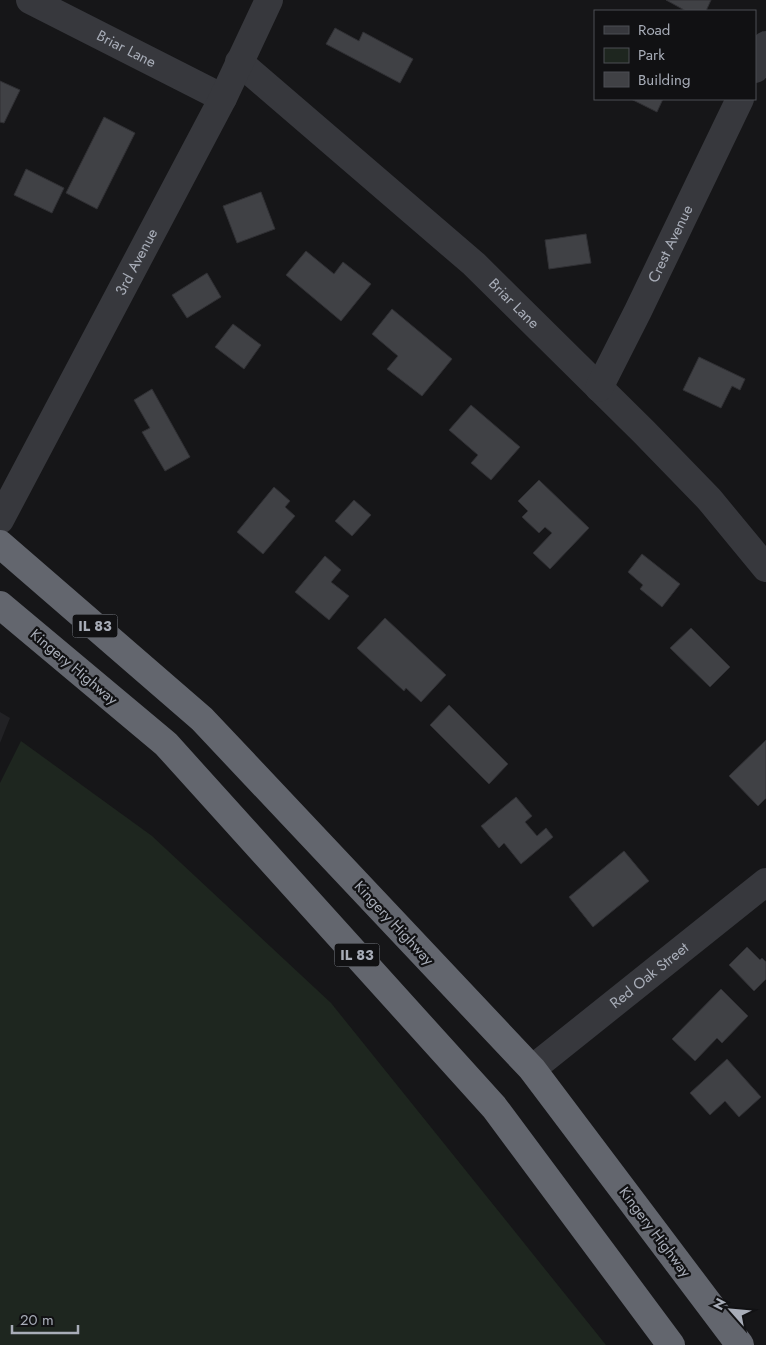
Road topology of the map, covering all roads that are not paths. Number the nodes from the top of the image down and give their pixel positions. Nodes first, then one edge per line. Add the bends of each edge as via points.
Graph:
1 (30, 0) edge
2 (269, 0) edge
3 (766, 46) edge
4 (239, 62) junction
5 (756, 67) edge
6 (223, 98) junction
7 (740, 100) edge
8 (599, 388) junction
9 (0, 520) edge
10 (0, 544) edge
11 (766, 568) edge
12 (0, 605) edge
13 (766, 882) edge
14 (532, 1069) junction
15 (671, 1345) edge
16 (740, 1345) edge

1 - 6 street, Briar Lane
2 - 4 street, 3rd Avenue
3 - 5 street
4 - 6 street, 3rd Avenue
4 - 8 street, Briar Lane via 474,264
6 - 9 street, 3rd Avenue
7 - 8 street, Crest Avenue
8 - 11 street, Briar Lane via 709,499
10 - 14 highway, Kingery Highway / IL 83 via 202,719
12 - 15 highway, Kingery Highway / IL 83 via 173,752 494,1106
13 - 14 street, Red Oak Street
14 - 16 highway, Kingery Highway / IL 83

